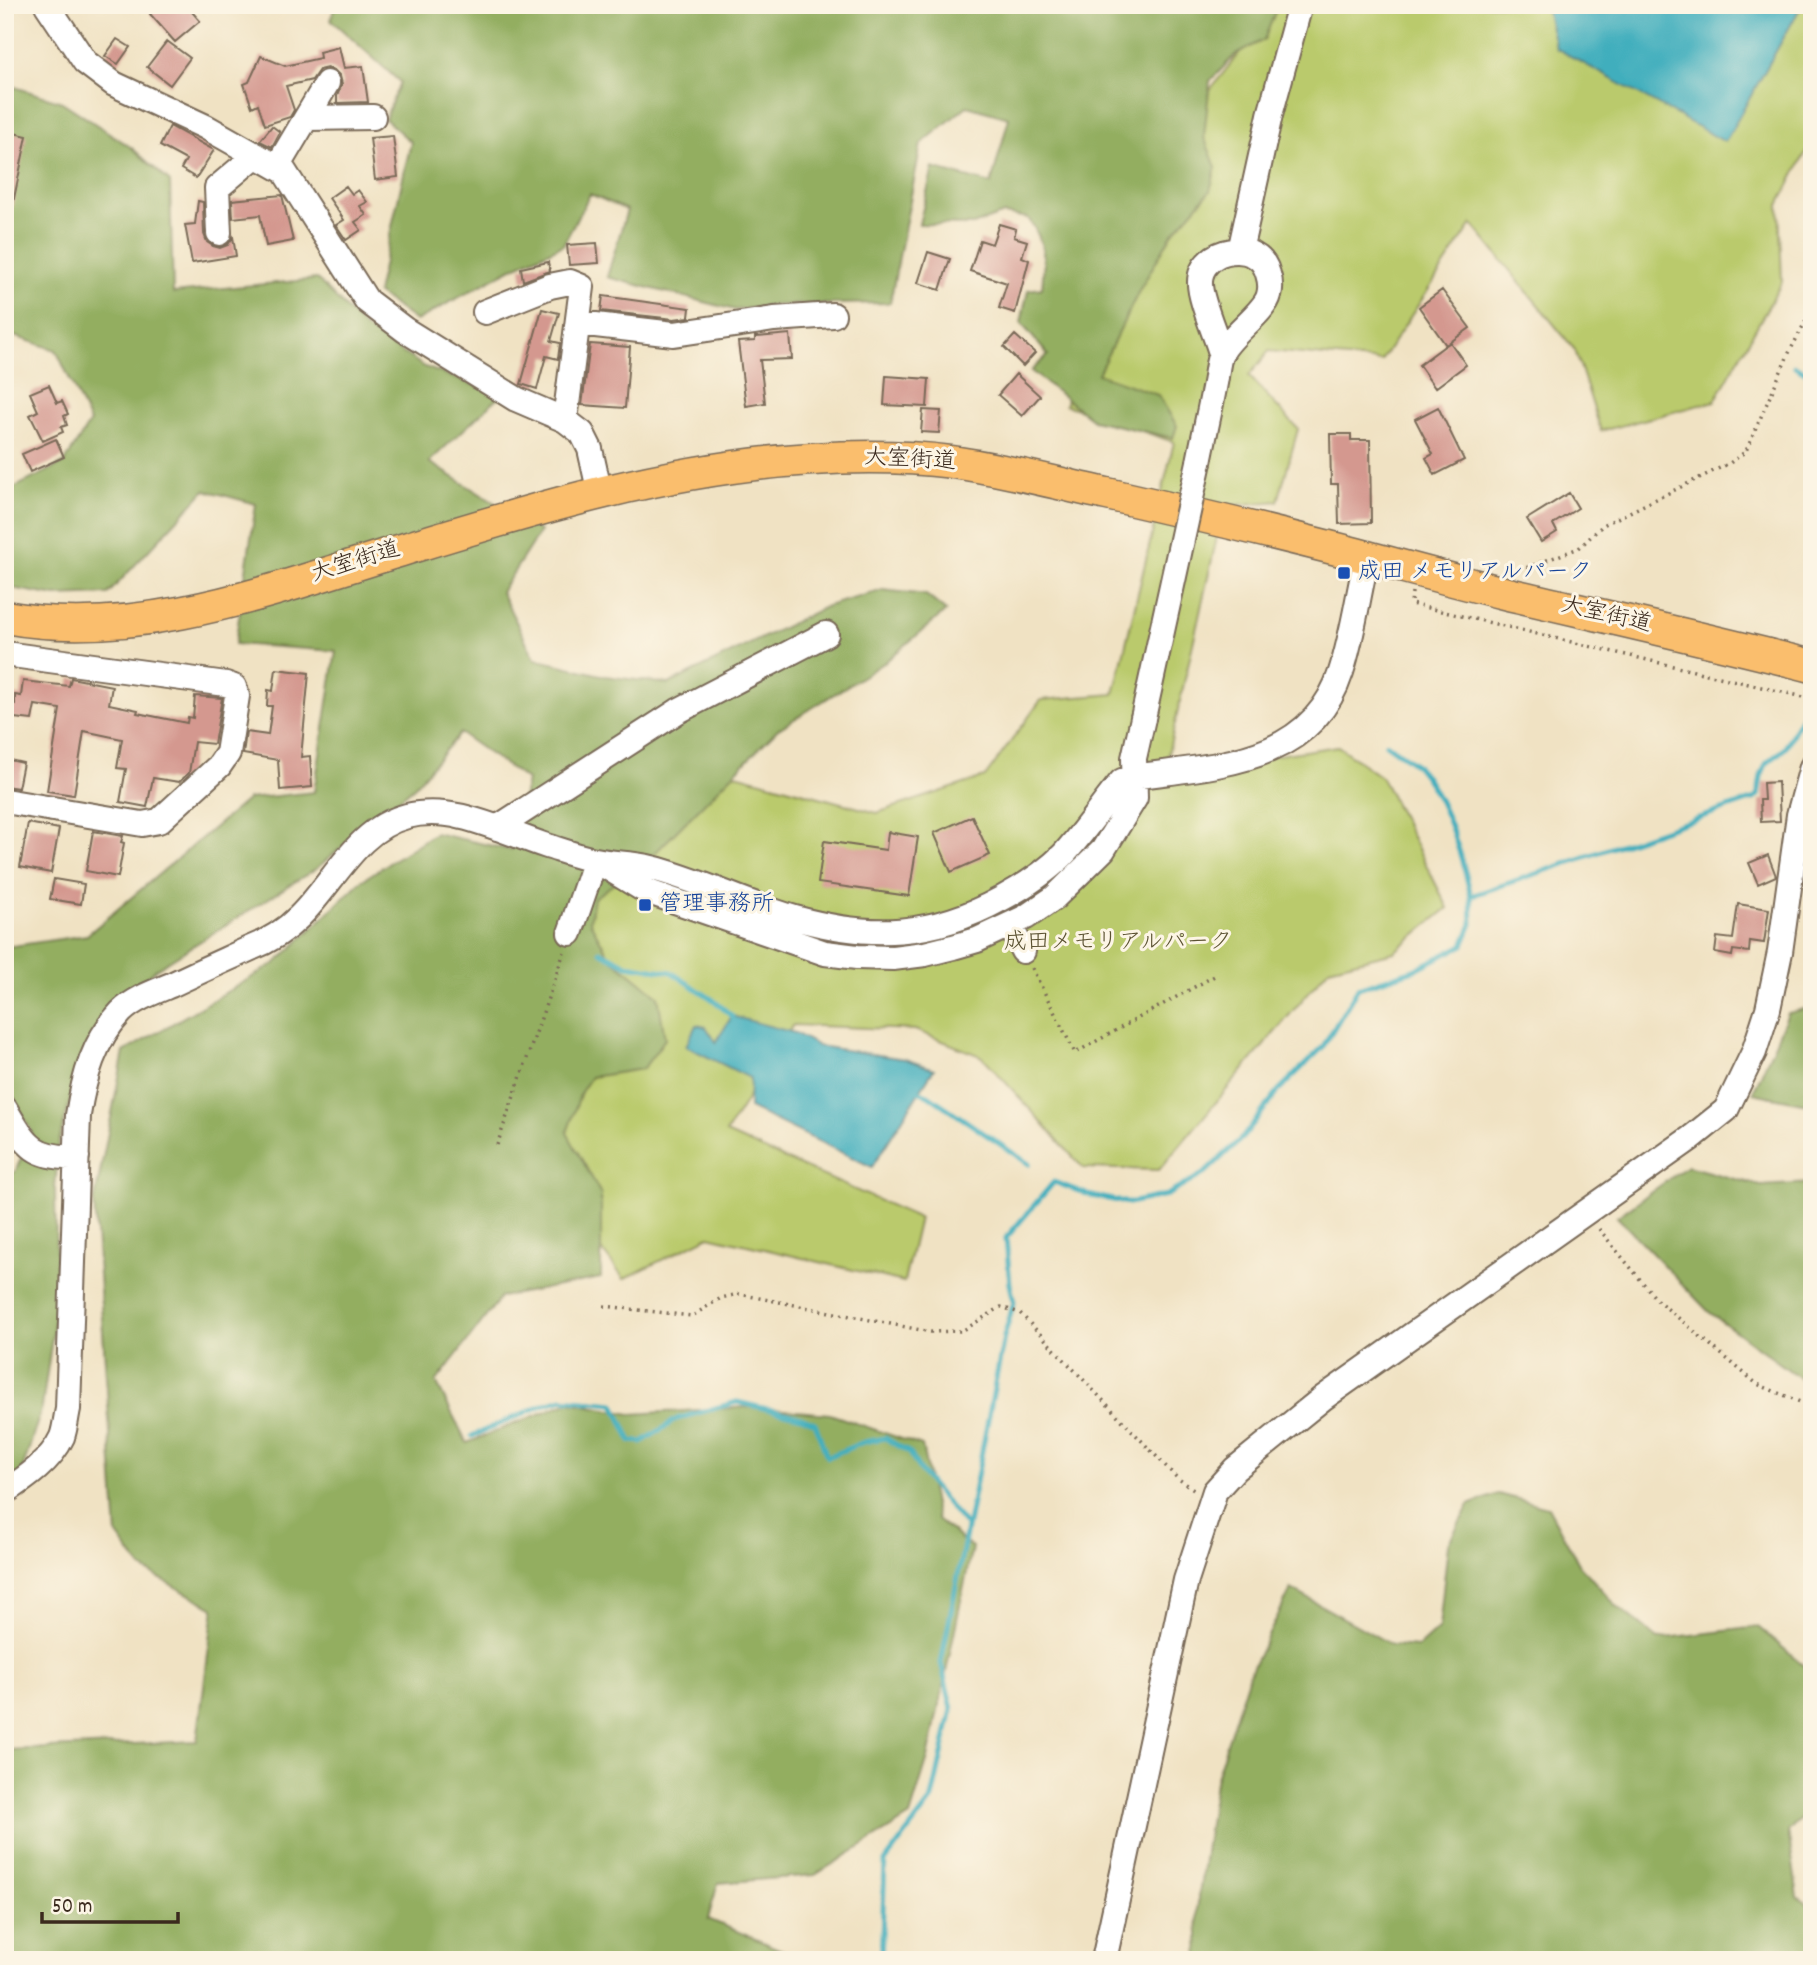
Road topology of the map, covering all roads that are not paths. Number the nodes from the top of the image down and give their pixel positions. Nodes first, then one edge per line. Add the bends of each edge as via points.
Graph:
1 (47, 5) edge
2 (1300, 5) edge
3 (327, 83) dead end
4 (373, 117) dead end
5 (307, 118) junction
6 (266, 162) junction
7 (219, 233) dead end
8 (1240, 251) junction
9 (485, 312) dead end
10 (833, 315) dead end
11 (578, 323) junction
12 (1221, 353) junction
13 (565, 420) junction
14 (600, 494) junction
15 (1367, 557) junction
16 (5, 617) edge
17 (826, 634) dead end
18 (5, 654) edge
19 (1812, 666) edge
20 (1812, 766) edge
21 (1134, 777) junction
22 (5, 801) edge
23 (496, 828) junction
24 (595, 860) junction
25 (1010, 925) junction
26 (570, 933) road end
27 (1023, 951) road end
28 (5, 1109) edge
29 (77, 1157) junction
30 (5, 1492) edge
31 (1104, 1960) edge

1 - 6 street via 85,62 114,84 206,127
2 - 8 street
3 - 5 street
4 - 5 street
5 - 6 street
6 - 7 street via 216,187
6 - 13 street via 284,171 367,301 516,399
8 - 12 street via 1216,257 1199,279
8 - 12 street via 1255,253 1266,265 1270,294 1265,306
9 - 11 street via 570,282 582,287
10 - 11 street via 674,334
11 - 13 street
12 - 21 street, bridge via 1134,758
13 - 14 street via 582,433 590,449
14 - 15 main road, 大室街道 via 681,474 811,459 950,462 1216,519
14 - 16 main road, 大室街道 via 185,612 84,623
15 - 19 main road, 大室街道
15 - 21 street via 1340,674 1323,706 1300,732 1275,749 1241,761
17 - 23 street via 678,711
18 - 22 street via 226,684 234,687 237,696 228,753 159,821 142,824
20 - 31 street via 1799,816 1768,1009 1754,1052 1726,1110 1323,1398 1215,1491 1186,1580
21 - 24 street via 1122,781 1062,855 1015,892 972,914 924,929 882,932 830,927 650,867
21 - 25 street via 1135,798 1103,850 1054,898
23 - 24 street
23 - 29 street via 436,813 407,816 380,827 282,931 123,1010 93,1055 83,1083
24 - 25 street via 646,891 825,953 925,954 977,940
24 - 26 street
25 - 27 street
28 - 29 street via 26,1143 50,1157
29 - 30 street via 68,1409 61,1437 47,1458

